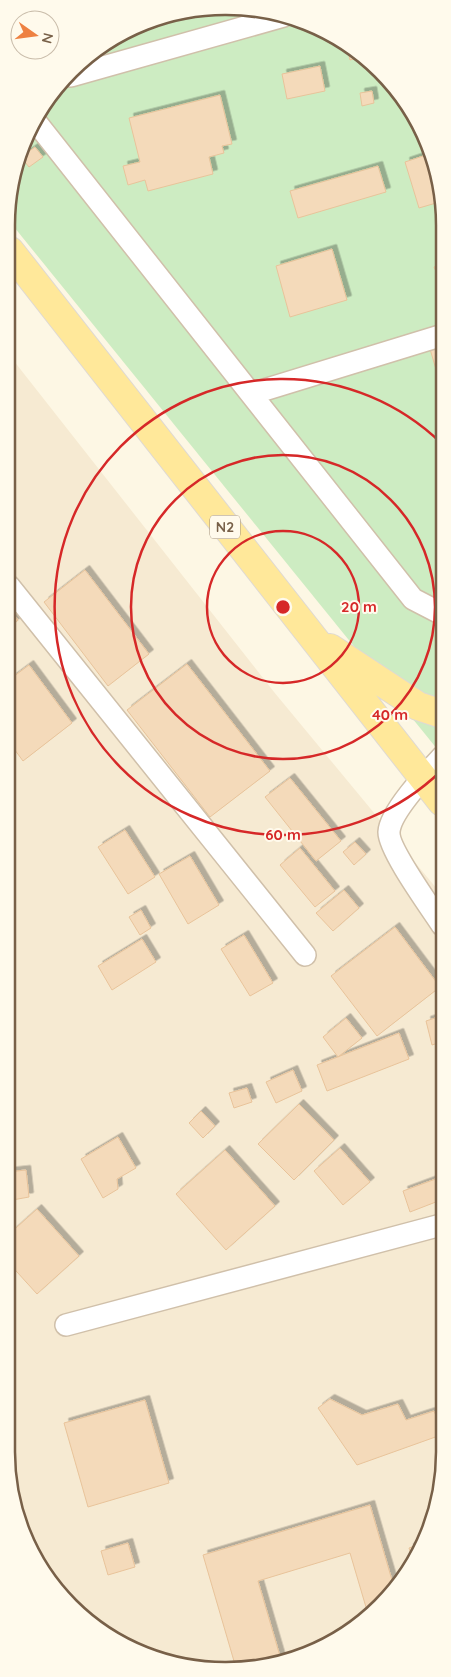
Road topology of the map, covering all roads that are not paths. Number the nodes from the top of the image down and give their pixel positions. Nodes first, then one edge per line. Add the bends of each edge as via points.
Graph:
1 (270, 20) edge
2 (81, 73) edge
3 (40, 127) edge
4 (15, 257) edge
5 (436, 337) edge
6 (252, 394) junction
7 (15, 593) edge
8 (436, 611) edge
9 (308, 633) junction
10 (436, 712) edge
11 (436, 764) edge
12 (422, 779) junction
13 (436, 795) edge
14 (436, 916) edge
15 (305, 955) dead end
16 (436, 1226) edge
17 (66, 1325) dead end

1 - 2 street
3 - 6 street
4 - 9 main road, N2
5 - 6 street
6 - 8 street via 414,599
7 - 15 street
9 - 10 main road via 418,706
9 - 12 main road, N2
11 - 12 street
12 - 13 main road, N2
12 - 14 street via 396,814 389,832 394,850
16 - 17 street

